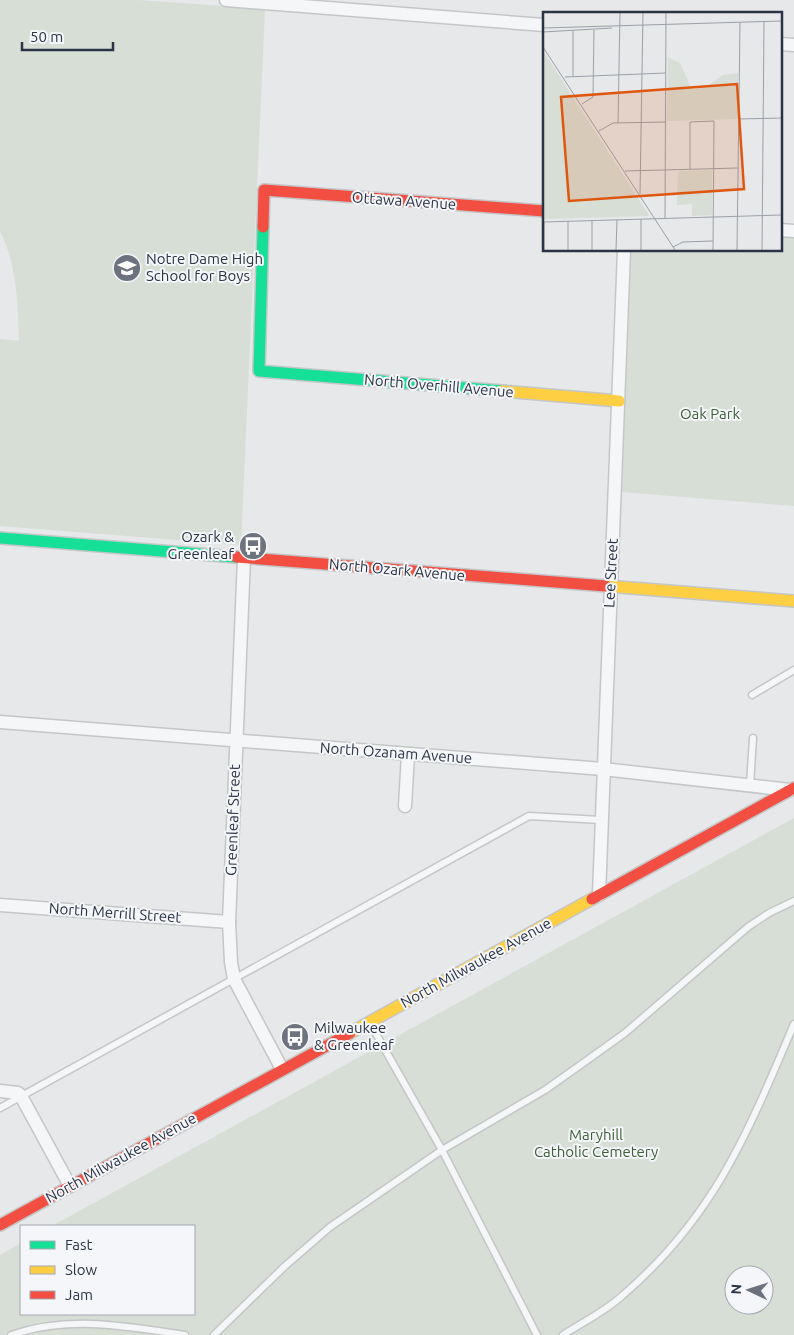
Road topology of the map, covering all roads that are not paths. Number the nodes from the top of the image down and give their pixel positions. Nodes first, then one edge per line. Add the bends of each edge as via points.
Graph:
1 (226, 0) edge
2 (265, 2) edge
3 (543, 25) edge
4 (543, 211) edge
5 (624, 251) edge
6 (259, 371) joint
7 (619, 402) junction
8 (0, 538) edge
9 (244, 558) junction
10 (611, 586) junction
11 (794, 601) edge
12 (794, 670) edge
13 (752, 696) dead end
14 (0, 722) edge
15 (753, 738) dead end
16 (236, 741) junction
17 (408, 754) junction
18 (603, 769) junction
19 (750, 785) junction
20 (793, 789) edge
21 (405, 806) dead end
22 (601, 820) junction
23 (599, 896) junction
24 (794, 901) edge
25 (0, 904) edge
26 (229, 922) junction
27 (234, 979) junction
28 (369, 1022) junction
29 (794, 1024) edge
30 (282, 1069) junction
31 (0, 1091) edge
32 (21, 1096) junction
33 (0, 1108) edge
34 (442, 1150) junction
35 (70, 1186) junction
36 (0, 1225) edge
37 (11, 1335) edge
38 (185, 1335) edge
39 (214, 1335) edge
40 (537, 1335) edge
41 (563, 1335) edge

1 - 2 street
2 - 3 street
4 - 6 street, Ottawa Avenue via 264,190
5 - 7 street, Lee Street
6 - 7 street, North Overhill Avenue
7 - 10 street, Lee Street
8 - 9 street, North Ozark Avenue
9 - 10 street, North Ozark Avenue
9 - 16 street, Greenleaf Street
10 - 11 street, North Ozark Avenue
10 - 18 street, Lee Street
12 - 13 lane
14 - 16 street, North Ozanam Avenue
15 - 19 lane
16 - 17 street, North Ozanam Avenue
16 - 26 street, Greenleaf Street
17 - 18 street, North Ozanam Avenue
17 - 21 street
18 - 19 street, North Ozanam Avenue
18 - 22 street, Lee Street
19 - 20 street, North Ozanam Avenue
20 - 23 street, North Milwaukee Avenue
22 - 23 street, Lee Street
22 - 27 lane via 529,816
23 - 28 street, North Milwaukee Avenue
24 - 34 lane via 748,926 625,1033 561,1079
25 - 26 street, North Merrill Street
26 - 27 street, Greenleaf Street
27 - 30 street, Greenleaf Street
27 - 32 lane
28 - 30 street, North Milwaukee Avenue
28 - 34 lane
29 - 41 lane via 740,1147 700,1213 655,1266 622,1297
30 - 35 street, North Milwaukee Avenue
31 - 32 street
32 - 33 lane
32 - 35 street
34 - 39 lane via 330,1227
34 - 40 lane
35 - 36 street, North Milwaukee Avenue
37 - 38 lane via 34,1327 93,1322

